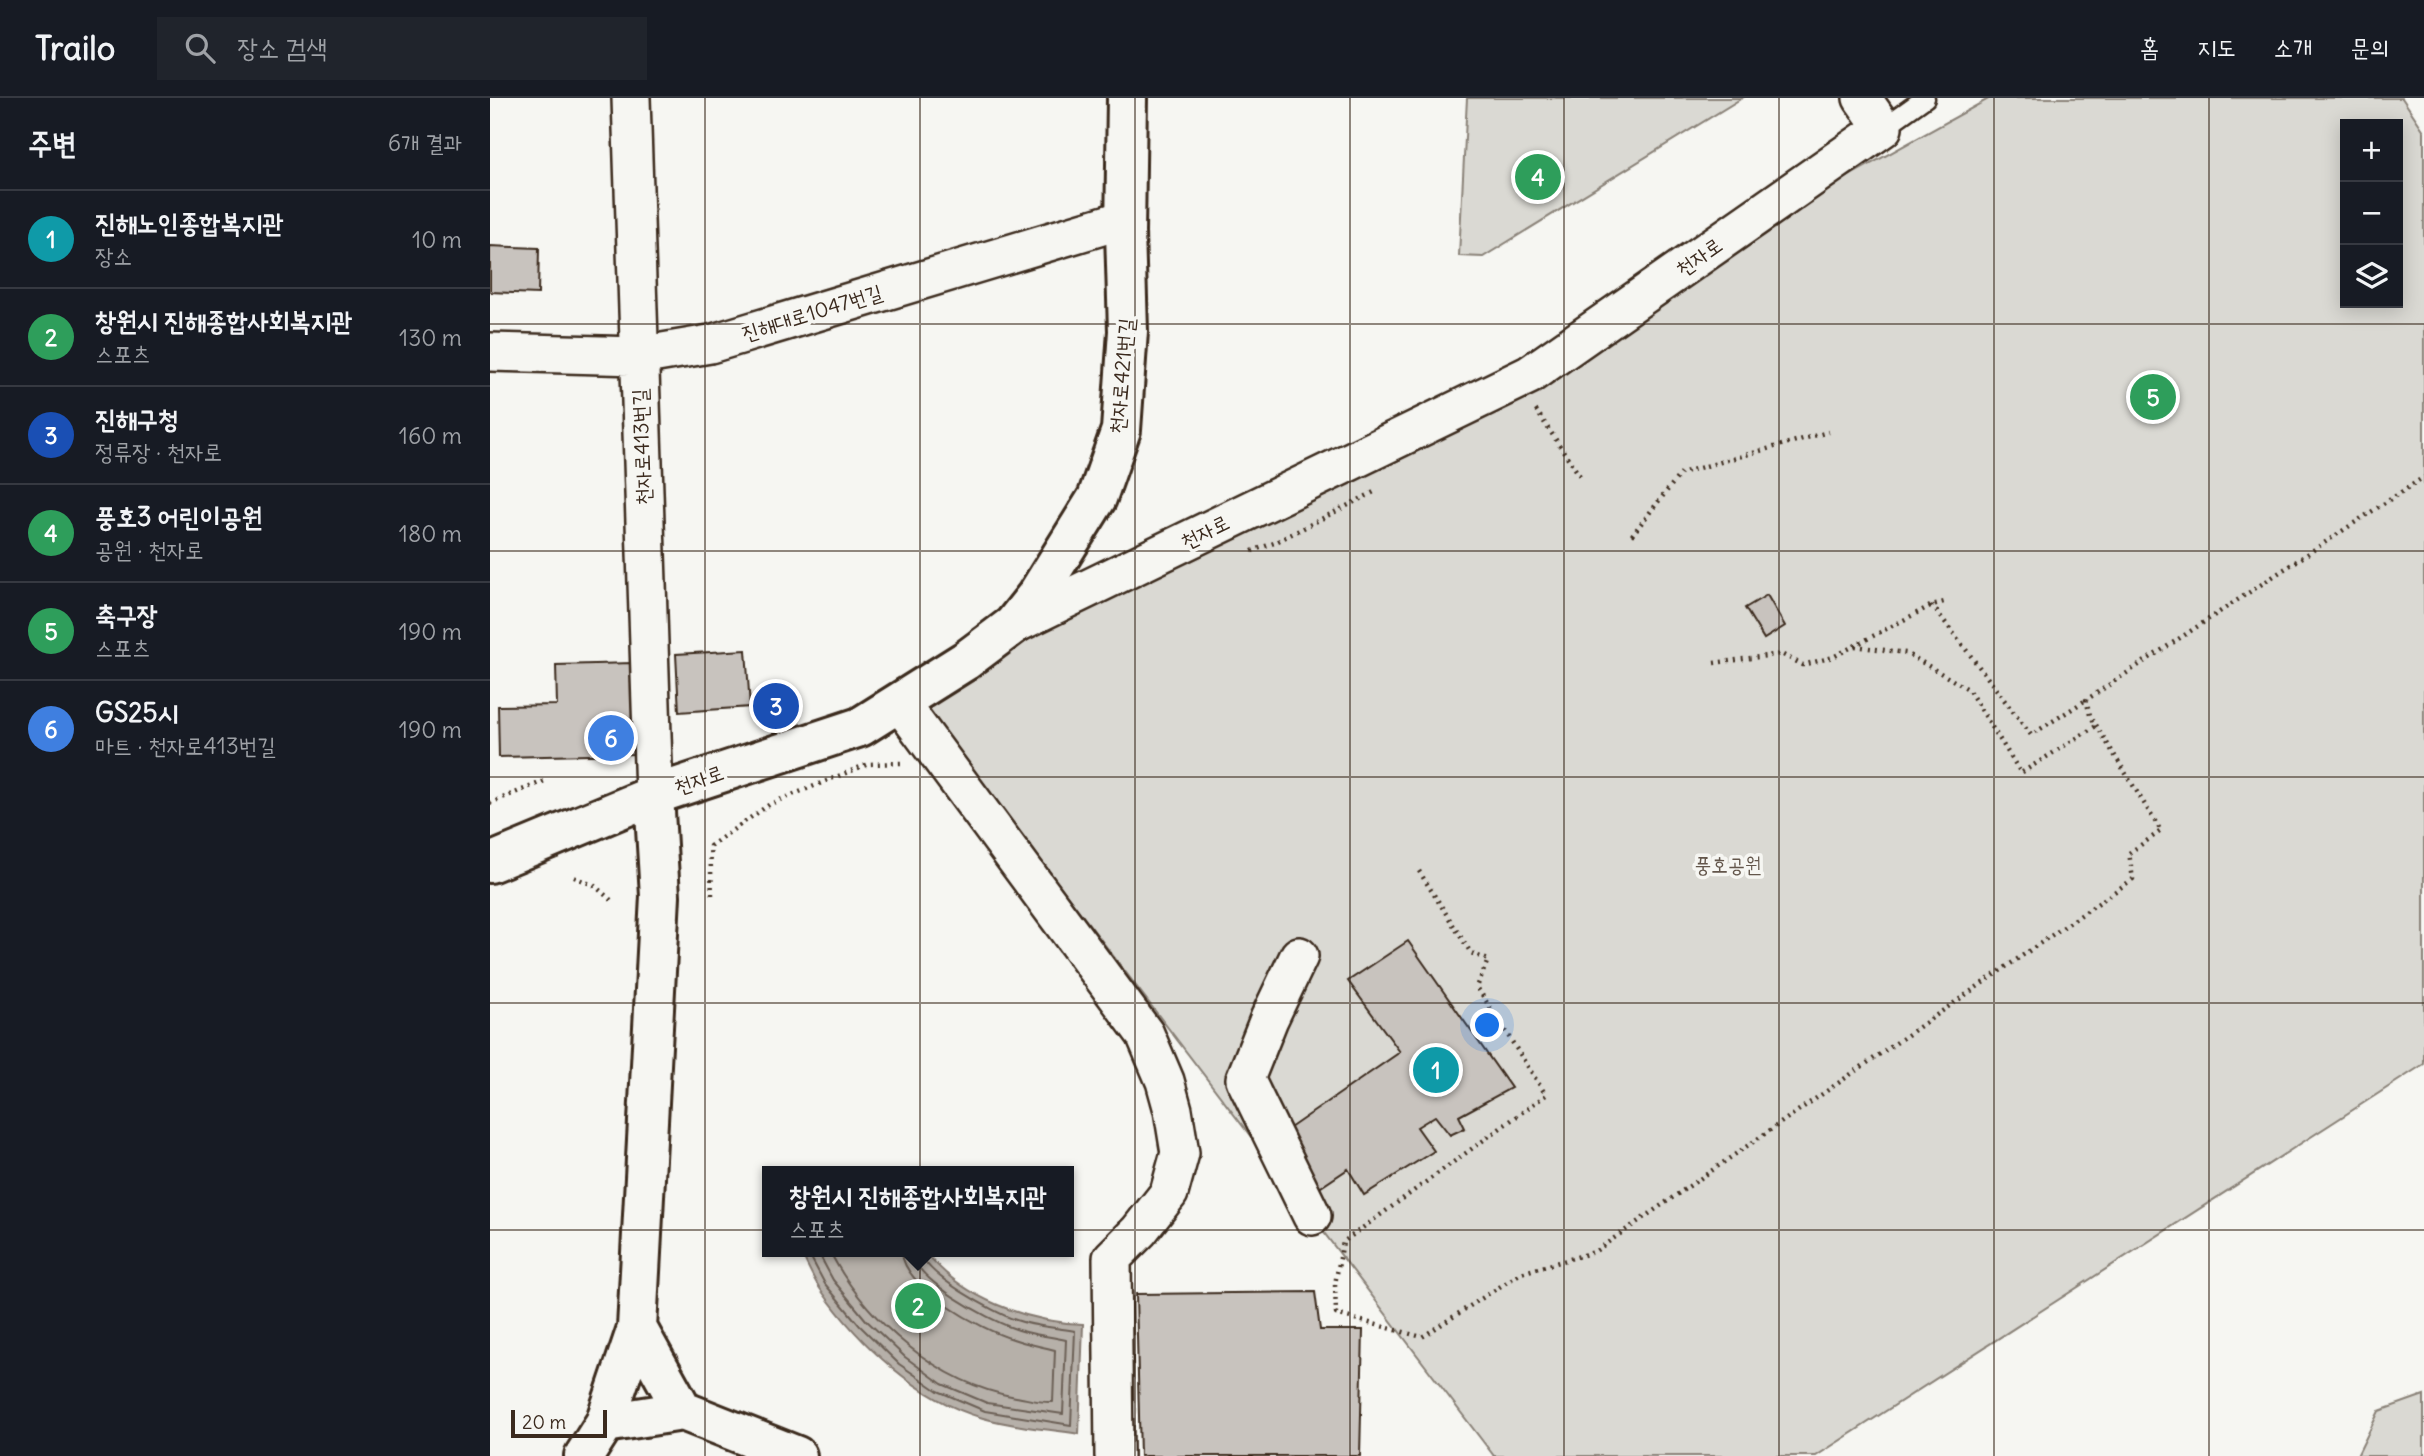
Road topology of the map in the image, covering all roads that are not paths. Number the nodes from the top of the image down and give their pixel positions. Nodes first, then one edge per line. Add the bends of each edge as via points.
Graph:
1 (631, 98) edge
2 (1127, 98) edge
3 (1862, 98) edge
4 (1925, 98) edge
5 (1883, 128) junction
6 (1125, 219) junction
7 (490, 352) edge
8 (639, 356) junction
9 (1013, 625) junction
10 (900, 703) junction
11 (654, 795) junction
12 (490, 863) edge
13 (1299, 956) dead end
14 (1312, 1216) dead end
15 (637, 1328) junction
16 (683, 1412) junction
17 (605, 1423) junction
18 (584, 1456) edge
19 (797, 1456) edge
20 (1114, 1456) edge

1 - 8 street, 천자로413번길
2 - 6 main road, 천자로421번길
3 - 5 street
4 - 5 lane
5 - 9 street, 천자로 via 1529,375
6 - 8 street, 진해대로1047번길 via 710,344
6 - 9 main road, 천자로421번길 via 1128,331 1121,430 1097,498
7 - 8 street, 진해대로1047번길
8 - 11 street, 천자로413번길
9 - 10 main road, 천자로
10 - 11 main road, 천자로 via 860,727
10 - 20 street via 1145,1034 1165,1081 1180,1153 1169,1193 1112,1258
11 - 12 main road, 천자로
11 - 15 main road via 660,896
13 - 14 street via 1245,1079
15 - 16 main road
15 - 17 main road
16 - 17 main road
16 - 19 main road
17 - 18 main road

